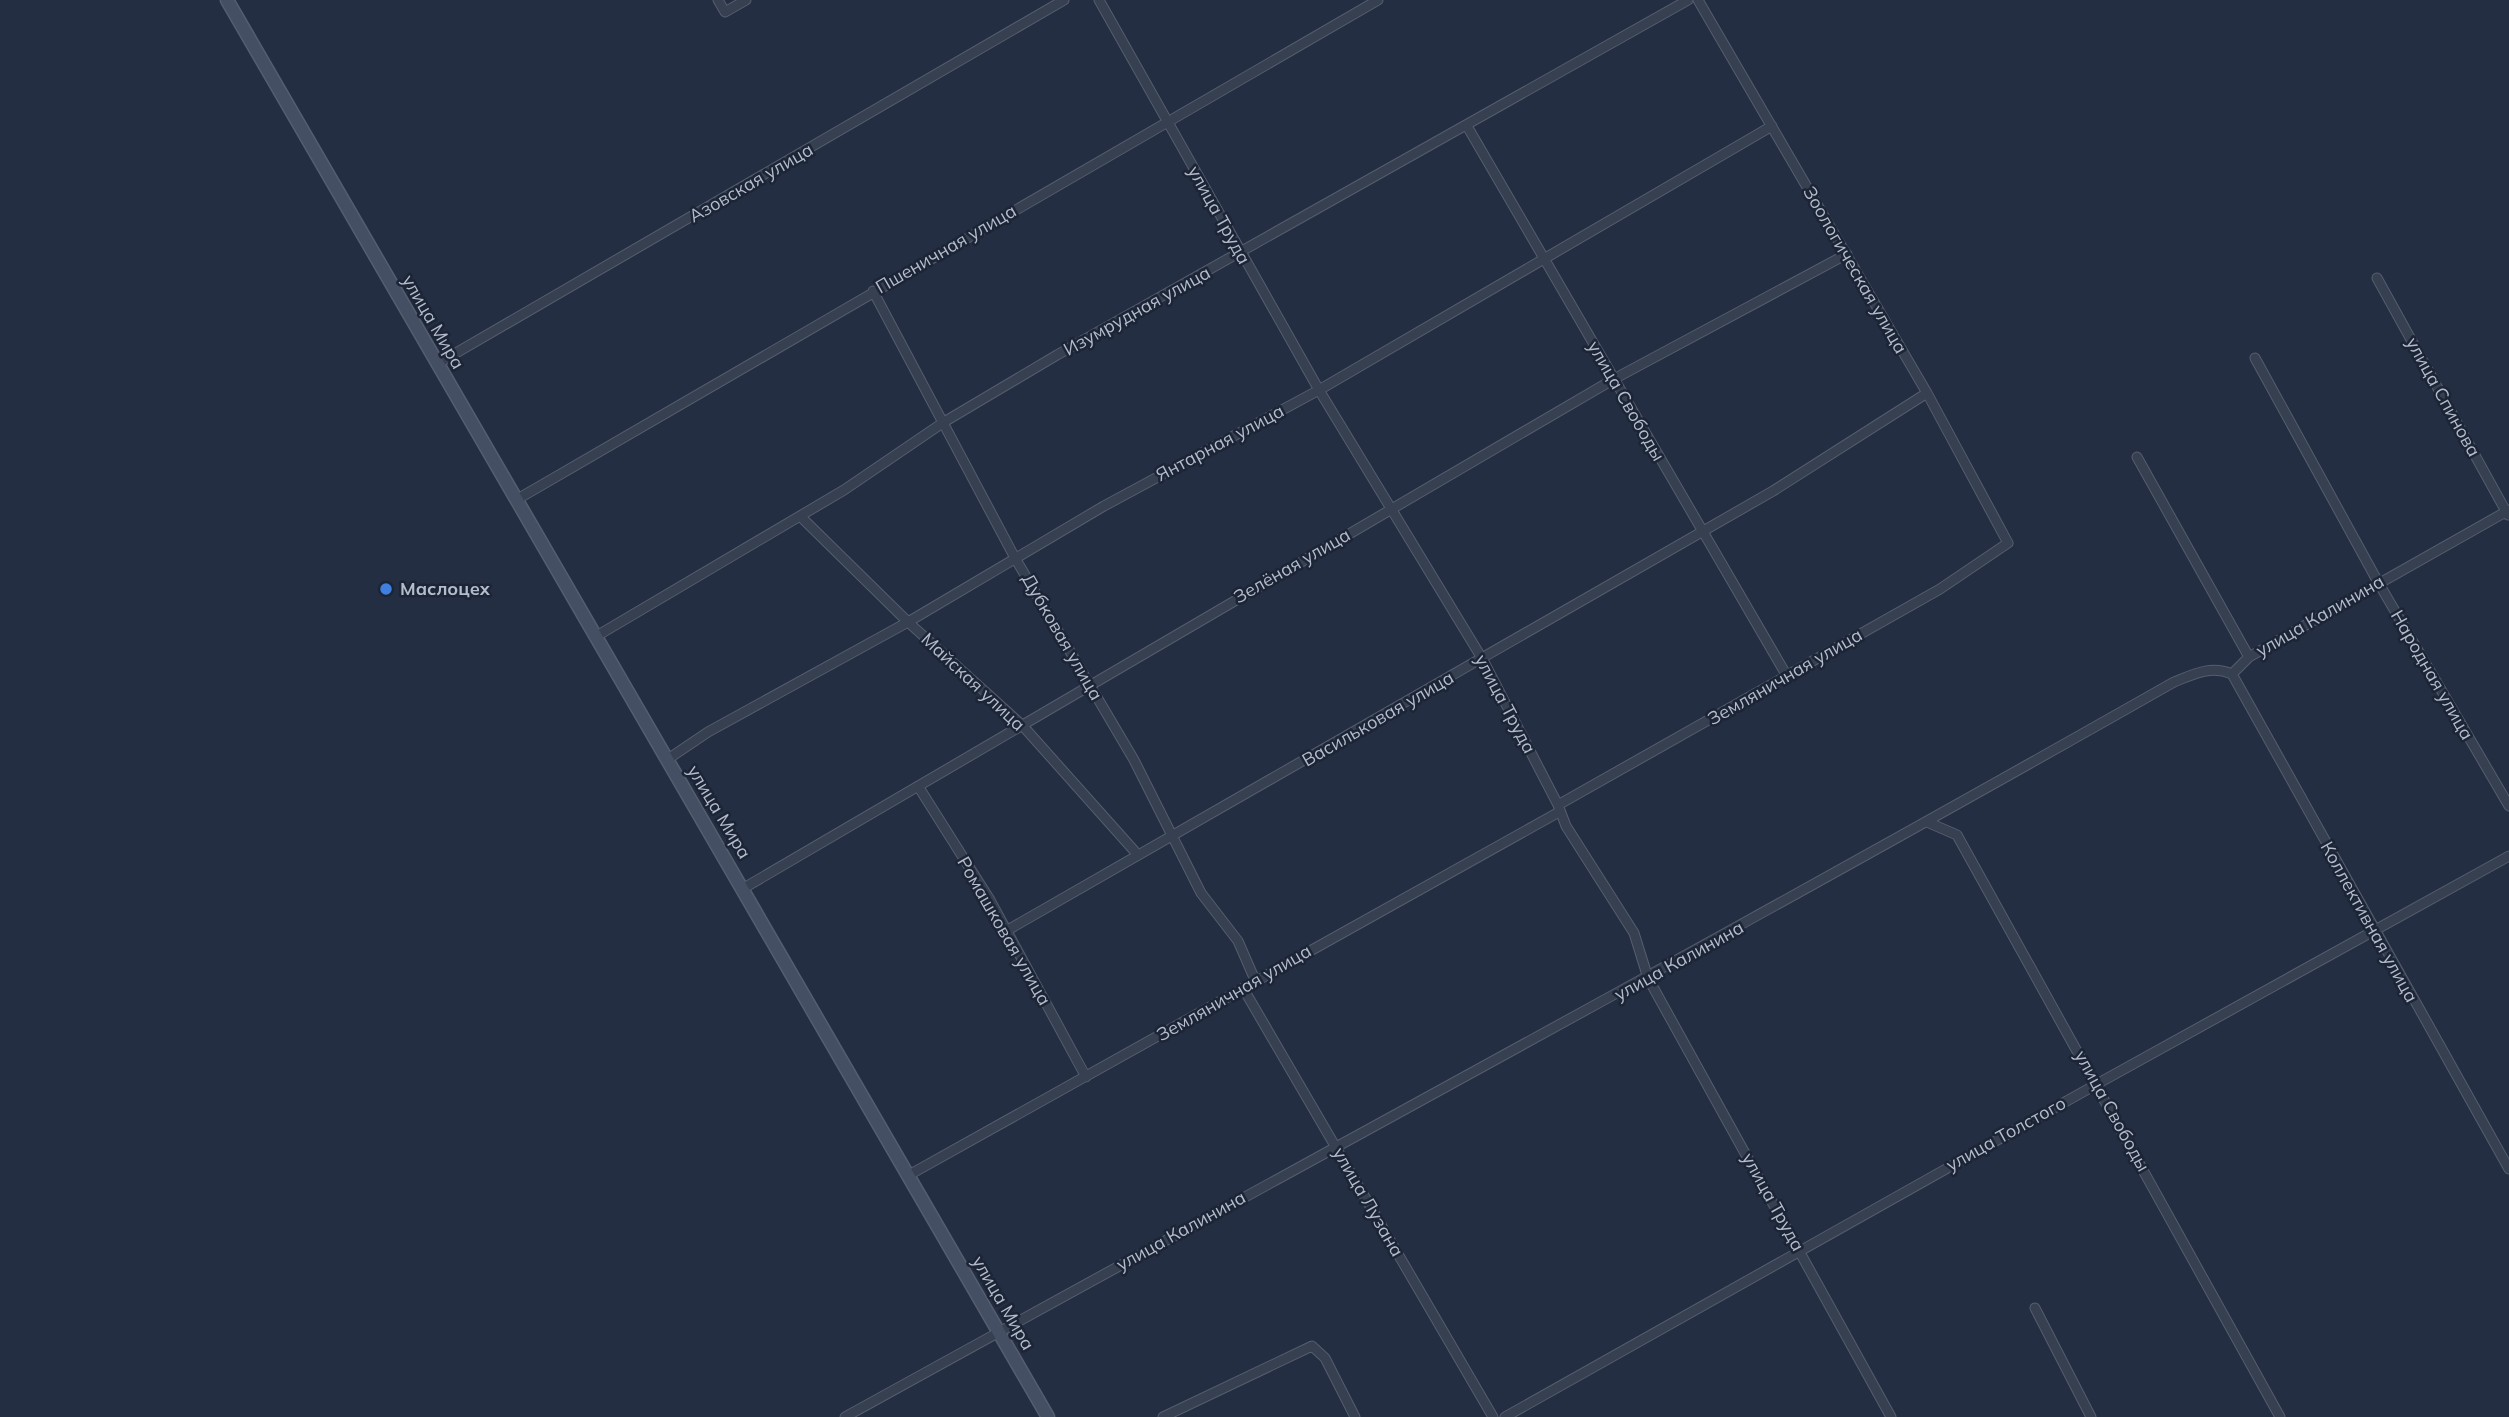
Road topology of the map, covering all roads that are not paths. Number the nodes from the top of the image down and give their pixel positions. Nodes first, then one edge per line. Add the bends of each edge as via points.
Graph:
1 (228, 0) edge
2 (718, 0) edge
3 (746, 0) edge
4 (1064, 0) edge
5 (1099, 0) edge
6 (1378, 0) edge
7 (1688, 0) edge
8 (1698, 0) edge
9 (1166, 121) junction
10 (1467, 126) junction
11 (1772, 126) junction
12 (1241, 254) junction
13 (1847, 254) junction
14 (1545, 259) junction
15 (2377, 278) dead end
16 (873, 291) junction
17 (2255, 358) dead end
18 (437, 364) junction
19 (1614, 380) junction
20 (1319, 390) junction
21 (1927, 393) junction
22 (944, 422) junction
23 (2137, 457) dead end
24 (516, 500) junction
25 (1392, 507) junction
26 (2508, 513) edge
27 (800, 516) junction
28 (1700, 531) junction
29 (2008, 543) joint
30 (1015, 558) junction
31 (2378, 582) junction
32 (908, 622) junction
33 (596, 637) junction
34 (2249, 657) junction
35 (1483, 660) junction
36 (2232, 674) junction
37 (1787, 676) junction
38 (1090, 685) junction
39 (1022, 725) junction
40 (668, 759) junction
41 (918, 786) junction
42 (2509, 807) edge
43 (1559, 808) junction
44 (1927, 822) junction
45 (1172, 837) junction
46 (1138, 855) junction
47 (2509, 856) edge
48 (744, 888) junction
49 (1006, 931) junction
50 (2374, 931) junction
51 (1648, 978) junction
52 (1255, 980) junction
53 (1243, 988) junction
54 (1086, 1077) junction
55 (2096, 1084) junction
56 (1336, 1146) junction
57 (2509, 1169) edge
58 (909, 1175) junction
59 (1800, 1250) junction
60 (2035, 1308) dead end
61 (999, 1332) junction
62 (845, 1417) edge
63 (1048, 1417) edge
64 (1163, 1417) edge
65 (1356, 1417) edge
66 (1493, 1417) edge
67 (1505, 1417) edge
68 (1891, 1417) edge
69 (2091, 1417) edge
70 (2280, 1417) edge

1 - 18 main road, улица Мира
2 - 3 street via 725,12
4 - 18 street, Азовская улица
5 - 9 street, улица Труда
6 - 9 street, Пшеничная улица
7 - 10 street, Изумрудная улица
8 - 11 street, Зоологическая улица
9 - 12 street, улица Труда
9 - 16 street, Пшеничная улица
10 - 12 street, Изумрудная улица
10 - 14 street, улица Свободы
11 - 13 street, Зоологическая улица
11 - 14 street, Янтарная улица
12 - 20 street, улица Труда
12 - 22 street, Изумрудная улица
13 - 19 street, Зелёная улица
13 - 21 street, Зоологическая улица
14 - 19 street, улица Свободы
14 - 20 street, Янтарная улица
15 - 26 street, улица Спинова
16 - 22 street, Дубковая улица
16 - 24 street, Пшеничная улица
17 - 31 street, Народная улица
18 - 24 main road, улица Мира
19 - 25 street, Зелёная улица
19 - 28 street, улица Свободы
20 - 25 street, улица Труда
20 - 30 street, Янтарная улица
21 - 28 street, Васильковая улица via 1773,491
21 - 29 street, Зоологическая улица
22 - 27 street, Изумрудная улица
22 - 30 street, Дубковая улица
23 - 34 street
24 - 33 main road, улица Мира
25 - 35 street, улица Труда
25 - 38 street, Зелёная улица
26 - 31 street, улица Калинина
27 - 32 street, Майская улица
27 - 33 street, Изумрудная улица
28 - 35 street, Васильковая улица
28 - 37 street, улица Свободы
29 - 37 street, Земляничная улица via 1940,589
30 - 32 street, Янтарная улица
30 - 38 street, Дубковая улица
31 - 34 street, улица Калинина
31 - 42 street, Народная улица
32 - 39 street, Майская улица
32 - 40 street, Янтарная улица via 708,732
33 - 40 main road, улица Мира
34 - 36 street, улица Калинина
35 - 43 street, улица Труда
35 - 45 street, Васильковая улица
36 - 44 street, улица Калинина via 2201,671 2174,682
36 - 50 street, Коллективная улица
37 - 43 street, Земляничная улица
38 - 39 street, Зелёная улица
38 - 45 street, Дубковая улица
39 - 41 street, Зелёная улица
39 - 46 street, Майская улица
40 - 48 main road, улица Мира
41 - 48 street, Зелёная улица
41 - 49 street, Ромашковая улица
43 - 51 street, улица Труда via 1633,933
43 - 52 street, Земляничная улица
44 - 51 street, улица Калинина
44 - 55 street, улица Свободы via 1956,835
45 - 46 street, Васильковая улица
45 - 52 street, Дубковая улица via 1200,892 1238,941
46 - 49 street, Васильковая улица
47 - 50 street, улица Толстого
48 - 58 main road, улица Мира
49 - 54 street, Ромашковая улица
50 - 55 street, улица Толстого
50 - 57 street, Коллективная улица
51 - 56 street, улица Калинина
51 - 59 street, улица Труда
52 - 53 street, Земляничная улица
53 - 54 street, Земляничная улица
53 - 56 street, улица Лузана
54 - 58 street, Земляничная улица
55 - 59 street, улица Толстого
55 - 70 street, улица Свободы
56 - 61 street, улица Калинина
56 - 66 street, улица Лузана
58 - 61 main road, улица Мира
59 - 67 street, улица Толстого
59 - 68 street, улица Труда
60 - 69 street
61 - 62 street, улица Калинина
61 - 63 main road, улица Мира
64 - 65 street via 1312,1346 1325,1358

